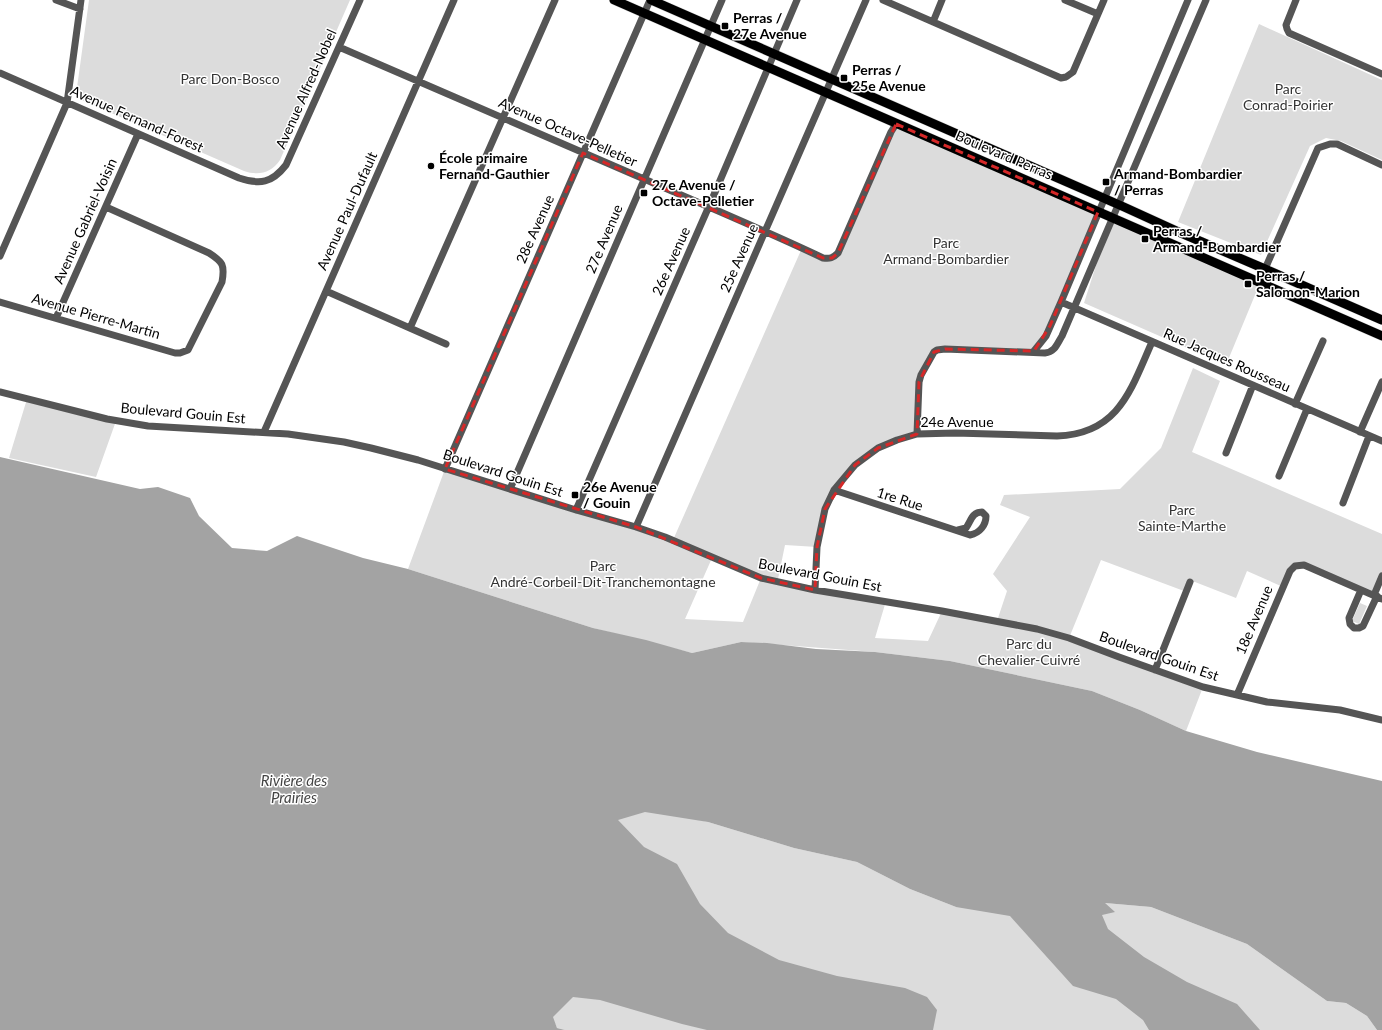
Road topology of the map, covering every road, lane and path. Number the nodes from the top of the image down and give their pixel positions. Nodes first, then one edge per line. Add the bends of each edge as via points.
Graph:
1 (56, 0) edge
2 (81, 0) edge
3 (360, 0) edge
4 (454, 0) edge
5 (554, 0) edge
6 (614, 0) edge
7 (650, 0) edge
8 (722, 0) edge
9 (798, 0) edge
10 (866, 0) edge
11 (884, 0) edge
12 (942, 0) edge
13 (1065, 0) edge
14 (1104, 0) edge
15 (1188, 0) edge
16 (1206, 0) edge
17 (1296, 0) edge
18 (80, 9) junction
19 (644, 13) junction
20 (1098, 14) junction
21 (933, 22) junction
22 (711, 25) junction
23 (704, 39) junction
24 (339, 47) junction
25 (774, 53) junction
26 (768, 68) junction
27 (0, 73) edge
28 (1382, 74) edge
29 (832, 79) junction
30 (418, 82) junction
31 (826, 92) junction
32 (67, 103) junction
33 (502, 117) junction
34 (896, 124) junction
35 (138, 134) junction
36 (583, 153) junction
37 (1382, 165) edge
38 (644, 180) junction
39 (266, 181) joint
40 (1104, 199) junction
41 (1118, 204) junction
42 (106, 207) junction
43 (709, 207) junction
44 (1098, 212) junction
45 (1113, 218) junction
46 (765, 232) junction
47 (0, 256) edge
48 (1265, 269) junction
49 (1260, 283) junction
50 (326, 291) junction
51 (0, 302) edge
52 (1061, 302) junction
53 (1074, 308) junction
54 (56, 318) junction
55 (1382, 320) edge
56 (410, 328) junction
57 (1382, 336) edge
58 (1323, 341) dead end
59 (1152, 342) junction
60 (446, 344) dead end
61 (1034, 351) junction
62 (1382, 382) edge
63 (1253, 385) junction
64 (0, 392) edge
65 (1295, 404) junction
66 (1307, 409) junction
67 (264, 432) junction
68 (1360, 432) junction
69 (917, 434) junction
70 (1369, 436) junction
71 (1382, 441) edge
72 (1226, 453) dead end
73 (445, 469) junction
74 (1279, 476) dead end
75 (510, 489) junction
76 (834, 490) junction
77 (1343, 503) dead end
78 (576, 510) junction
79 (636, 527) junction
80 (958, 530) dead end
81 (1382, 576) edge
82 (1190, 582) dead end
83 (815, 590) junction
84 (1361, 590) junction
85 (1378, 597) edge
86 (1155, 670) junction
87 (1237, 695) junction
88 (1382, 720) edge

1 - 18 street
2 - 18 street
3 - 24 street, Avenue Alfred-Nobel
4 - 30 street, Avenue Paul-Dufault
5 - 33 street
6 - 19 main road, Boulevard Perras
7 - 19 street, 28e Avenue
7 - 22 main road, Boulevard Perras
8 - 22 street, 27e Avenue
9 - 25 street, 26e Avenue
10 - 29 street, 25e Avenue
11 - 21 street
12 - 21 street
13 - 20 street
14 - 20 street
15 - 40 street
16 - 41 street
17 - 28 street via 1287,29 1293,36
18 - 32 street
19 - 23 main road, Boulevard Perras
19 - 36 street, 28e Avenue
20 - 21 street via 1073,72 1066,78 1055,76
22 - 23 street, 27e Avenue
22 - 25 main road, Boulevard Perras
23 - 26 main road, Boulevard Perras
23 - 38 street, 27e Avenue
24 - 30 street, Avenue Octave-Pelletier
24 - 39 street, Avenue Alfred-Nobel via 286,165 280,173
25 - 26 street, 26e Avenue
25 - 29 main road, Boulevard Perras
26 - 31 main road, Boulevard Perras
26 - 43 street, 26e Avenue
27 - 32 street, Avenue Fernand-Forest
29 - 31 street, 25e Avenue
29 - 40 main road, Boulevard Perras
30 - 33 street, Avenue Octave-Pelletier
30 - 50 street, Avenue Paul-Dufault
31 - 34 main road, Boulevard Perras
31 - 46 street, 25e Avenue
32 - 35 street, Avenue Fernand-Forest
32 - 47 street
33 - 36 street, Avenue Octave-Pelletier
33 - 56 street
34 - 44 main road, Boulevard Perras
34 - 46 street, Avenue Octave-Pelletier via 838,253 832,258 823,258
35 - 39 street, Avenue Fernand-Forest via 239,178 256,182
35 - 42 street, Avenue Gabriel-Voisin
36 - 38 street, Avenue Octave-Pelletier
36 - 73 street, 28e Avenue
37 - 48 street via 1337,144 1318,148
38 - 43 street, Avenue Octave-Pelletier
38 - 75 street, 27e Avenue
40 - 41 main road, Boulevard Perras
40 - 44 street
41 - 45 street
41 - 48 main road, Boulevard Perras
42 - 54 street, Avenue Gabriel-Voisin
42 - 54 street, Avenue Pierre-Martin via 209,252 223,264 222,282 191,346 184,352 175,353
43 - 46 street, Avenue Octave-Pelletier
43 - 78 street, 26e Avenue
44 - 45 main road, Boulevard Perras
44 - 52 street
45 - 49 main road, Boulevard Perras
45 - 53 street
46 - 79 street, 25e Avenue
48 - 49 street
48 - 55 main road, Boulevard Perras
49 - 57 main road, Boulevard Perras
50 - 56 street
50 - 67 street, Avenue Paul-Dufault
51 - 54 street, Avenue Pierre-Martin
52 - 53 street, Rue Jacques Rousseau
52 - 61 street via 1046,336
53 - 59 street, Rue Jacques Rousseau
53 - 61 street via 1054,350 1045,353
56 - 60 street
58 - 65 street
59 - 63 street, Rue Jacques Rousseau
59 - 69 street, 24e Avenue via 1123,402 1108,419 1084,432 1057,436
61 - 69 street via 945,349 934,352 919,382
62 - 68 street
63 - 65 street, Rue Jacques Rousseau
63 - 72 street
64 - 67 street, Boulevard Gouin Est via 107,419 148,426
65 - 66 street, Rue Jacques Rousseau
66 - 68 street, Rue Jacques Rousseau
66 - 74 street
67 - 73 street, Boulevard Gouin Est via 344,442
68 - 70 street, Rue Jacques Rousseau
69 - 76 street, 24e Avenue via 878,448 855,465
70 - 71 street, Rue Jacques Rousseau
70 - 77 street
73 - 75 street, Boulevard Gouin Est
75 - 78 street, Boulevard Gouin Est
76 - 80 street, 1re Rue
76 - 83 street, 24e Avenue via 825,509 817,547
78 - 79 street, Boulevard Gouin Est
79 - 83 street, Boulevard Gouin Est via 761,578
81 - 85 street
82 - 86 street
83 - 86 street, Boulevard Gouin Est via 1038,629
84 - 85 street
84 - 85 street via 1349,618 1354,628 1363,626
84 - 87 street, 18e Avenue via 1304,565 1295,566 1290,571
86 - 87 street, Boulevard Gouin Est via 1203,687
87 - 88 street, Boulevard Gouin Est via 1282,704 1340,710

